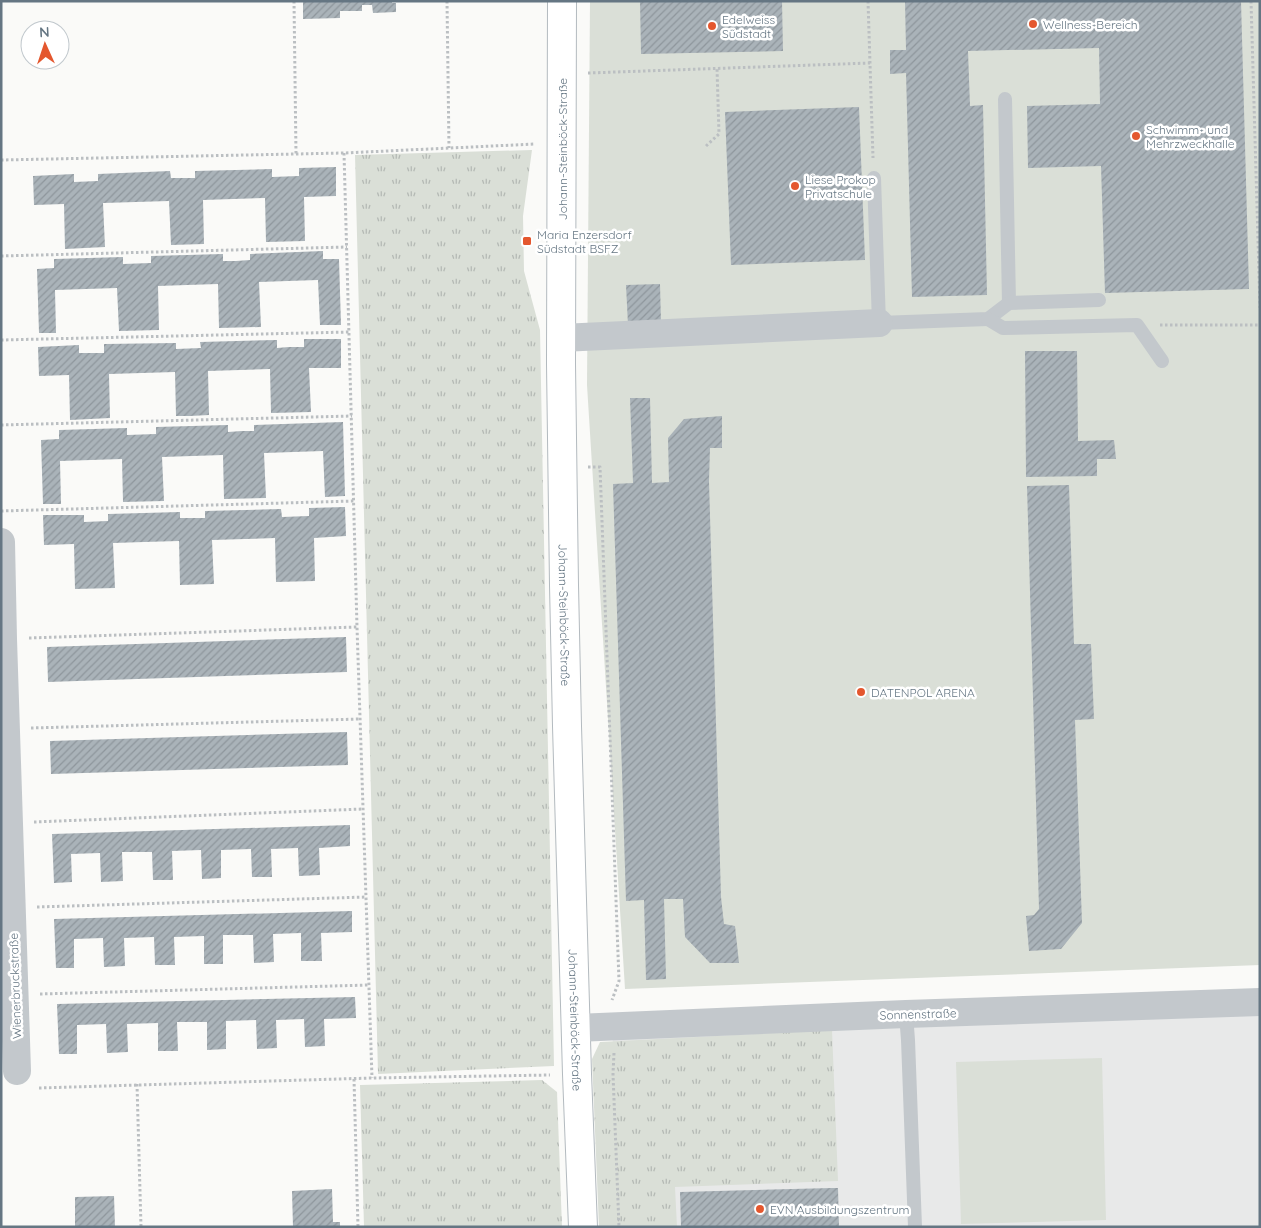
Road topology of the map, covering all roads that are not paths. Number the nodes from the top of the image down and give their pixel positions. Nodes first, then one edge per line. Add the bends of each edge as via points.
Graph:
1 (562, 1) edge
2 (1005, 99) dead end
3 (874, 178) road end
4 (1099, 300) dead end
5 (1009, 303) junction
6 (988, 318) junction
7 (879, 323) junction
8 (561, 338) junction
9 (1162, 361) dead end
10 (1, 542) edge
11 (1260, 1002) edge
12 (906, 1014) junction
13 (576, 1028) junction
14 (28, 1080) road end
15 (583, 1227) edge
16 (915, 1227) edge

1 - 8 street, Johann-Steinböck-Straße
2 - 5 lane
3 - 7 lane
4 - 5 lane
5 - 6 lane
6 - 7 lane
6 - 9 lane via 1003,328 1137,325
7 - 8 street
8 - 13 street, Johann-Steinböck-Straße
10 - 14 street, Wienerbruckstraße via 15,995
11 - 12 street, Sonnenstraße
12 - 13 street, Sonnenstraße
12 - 16 lane
13 - 15 street, Johann-Steinböck-Straße

